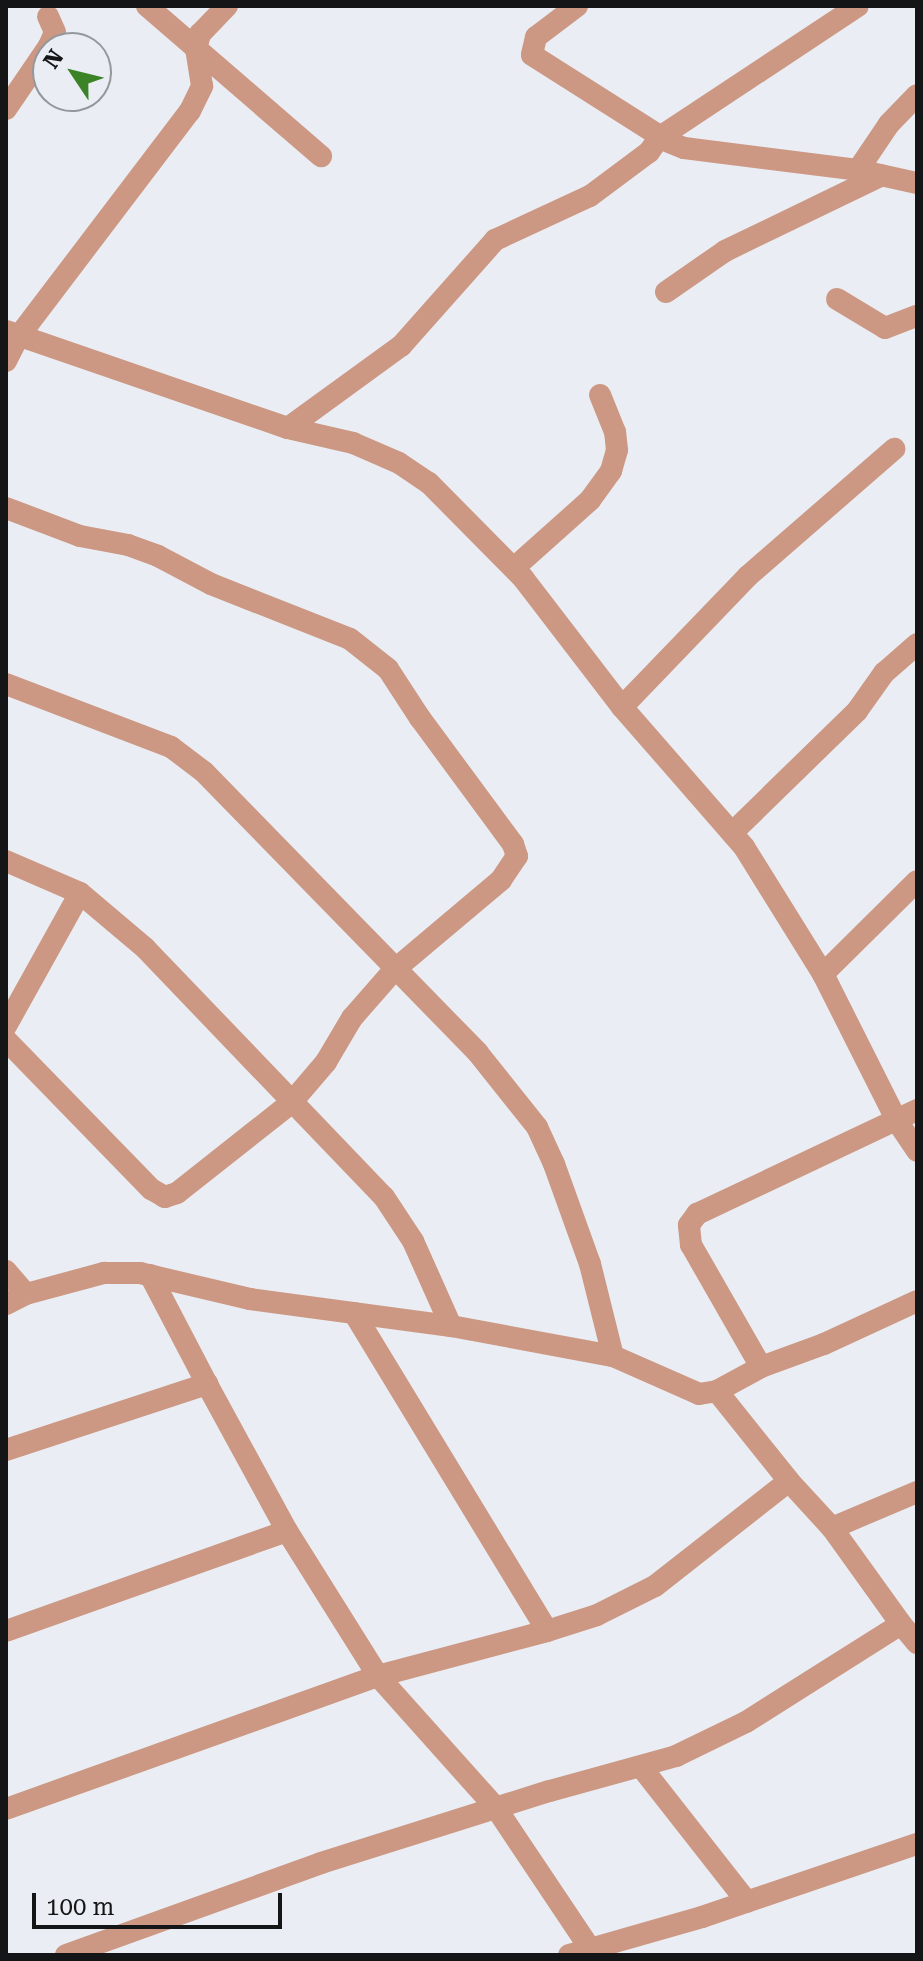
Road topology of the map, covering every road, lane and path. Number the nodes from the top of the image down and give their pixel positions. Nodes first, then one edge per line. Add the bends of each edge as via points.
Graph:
1 (147, 6) edge
2 (227, 6) edge
3 (577, 6) edge
4 (858, 6) edge
5 (48, 16) dead end
6 (196, 49) junction
7 (917, 95) edge
8 (6, 109) edge
9 (660, 137) junction
10 (321, 156) dead end
11 (858, 170) junction
12 (882, 175) junction
13 (917, 183) edge
14 (666, 292) dead end
15 (837, 299) dead end
16 (917, 316) edge
17 (12, 333) edge
18 (6, 361) edge
19 (600, 395) dead end
20 (288, 428) junction
21 (894, 449) dead end
22 (6, 508) edge
23 (514, 568) junction
24 (917, 644) edge
25 (6, 684) edge
26 (622, 707) junction
27 (732, 833) junction
28 (6, 861) edge
29 (917, 881) edge
30 (80, 893) junction
31 (394, 970) junction
32 (823, 974) junction
33 (6, 1026) edge
34 (6, 1040) edge
35 (291, 1103) junction
36 (907, 1116) edge
37 (917, 1151) edge
38 (6, 1271) edge
39 (150, 1275) junction
40 (16, 1299) edge
41 (917, 1301) edge
42 (354, 1313) junction
43 (451, 1326) junction
44 (613, 1356) junction
45 (761, 1367) junction
46 (207, 1384) junction
47 (717, 1391) junction
48 (6, 1450) edge
49 (789, 1481) junction
50 (917, 1492) edge
51 (832, 1528) junction
52 (287, 1531) junction
53 (901, 1624) junction
54 (6, 1631) edge
55 (547, 1631) junction
56 (917, 1643) edge
57 (378, 1676) junction
58 (642, 1768) junction
59 (496, 1808) junction
60 (6, 1809) edge
61 (917, 1844) edge
62 (747, 1902) junction
63 (579, 1951) edge
64 (66, 1955) edge

1 - 6 street
2 - 6 street via 206,25
3 - 9 street via 536,37 532,55
4 - 9 street
5 - 8 street via 55,32 49,46
6 - 10 street
6 - 17 street via 202,86 190,111
7 - 11 street via 889,124
9 - 11 street via 684,148
9 - 20 street via 649,152 590,196 495,240 401,346
11 - 12 street
12 - 13 street
12 - 14 street via 725,251
15 - 16 street via 885,328
17 - 18 street
17 - 20 street
19 - 23 street via 615,432 611,471 590,500
20 - 23 street via 353,443 399,463 429,483
21 - 26 street via 748,576
22 - 31 street via 80,536 158,556 211,584 350,639 388,669 517,856 501,880
23 - 26 street
24 - 27 street
25 - 31 street via 171,747 204,772
26 - 27 street
27 - 32 street
28 - 30 street
29 - 32 street
30 - 33 street
30 - 35 street via 145,948
31 - 35 street
31 - 44 street via 478,1053 537,1127 590,1264
32 - 36 street
34 - 35 street via 151,1189 165,1197
35 - 43 street via 384,1197 413,1241
36 - 37 street
36 - 45 street via 697,1214 689,1225 691,1245
38 - 40 street
39 - 40 street via 104,1273
39 - 42 street via 250,1299
39 - 46 street
41 - 45 street
42 - 43 street
42 - 55 street
43 - 44 street
44 - 47 street via 687,1392
45 - 47 street
46 - 48 street
46 - 52 street
47 - 49 street
49 - 51 street
49 - 55 street via 655,1586 597,1615
50 - 51 street
51 - 53 street
52 - 54 street
52 - 57 street
53 - 56 street
53 - 58 street via 746,1722
55 - 57 street
57 - 59 street
57 - 60 street
58 - 59 street
58 - 62 street
59 - 63 street
59 - 64 street via 321,1863
61 - 62 street
62 - 63 street

